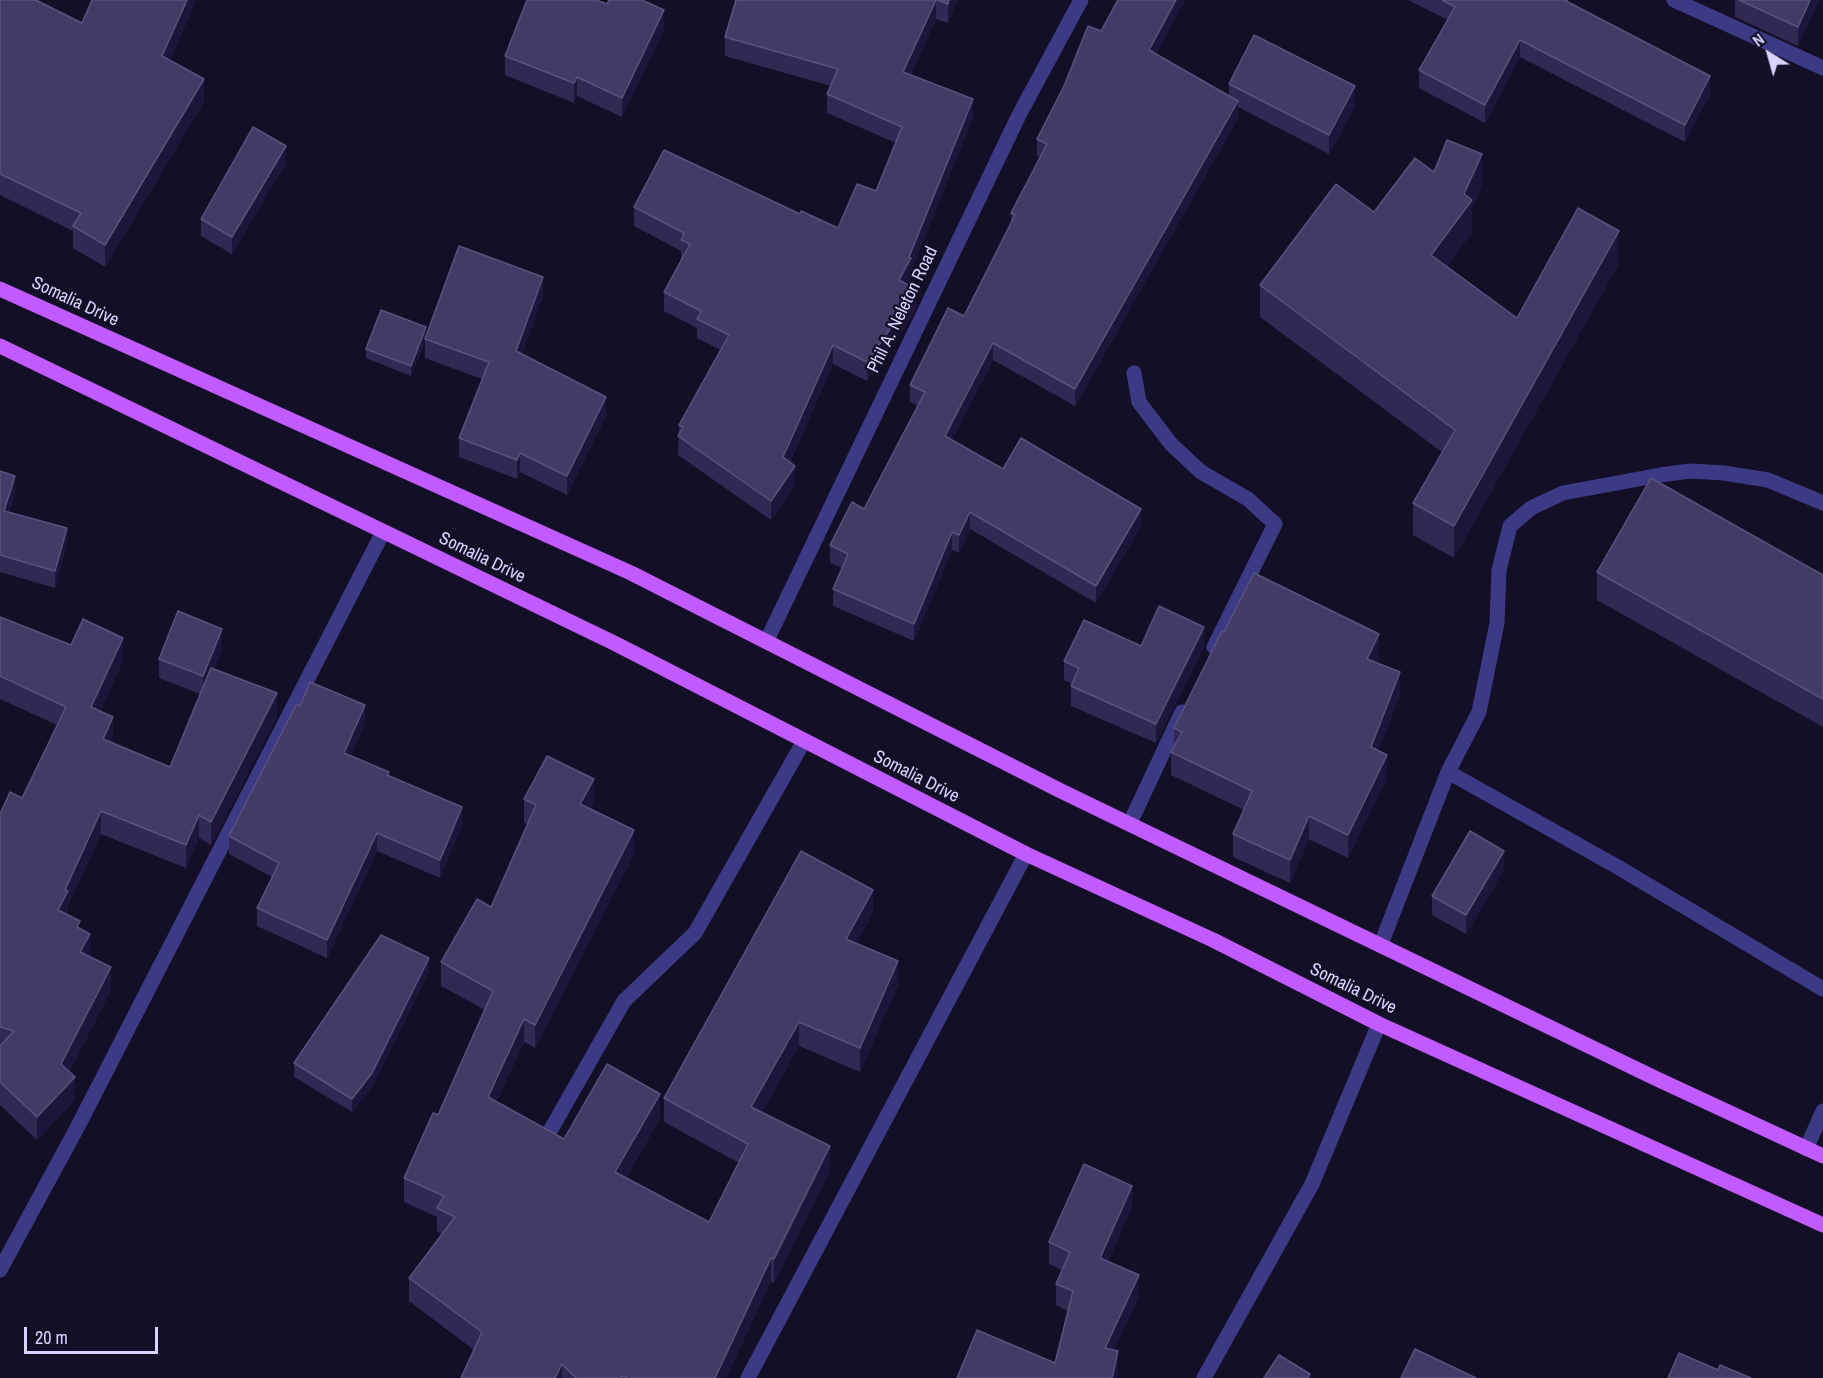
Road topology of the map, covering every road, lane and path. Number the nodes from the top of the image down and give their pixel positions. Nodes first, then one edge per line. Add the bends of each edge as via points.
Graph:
1 (1081, 0) edge
2 (1683, 2) edge
3 (1823, 69) edge
4 (0, 289) edge
5 (0, 346) edge
6 (1134, 373) dead end
7 (1823, 503) edge
8 (384, 532) junction
9 (767, 640) junction
10 (1206, 664) edge
11 (1191, 695) edge
12 (804, 741) junction
13 (1448, 772) junction
14 (1130, 824) junction
15 (1026, 854) junction
16 (1381, 944) junction
17 (1823, 989) edge
18 (1379, 1024) junction
19 (1823, 1111) edge
20 (550, 1131) edge
21 (1806, 1149) junction
22 (1823, 1156) edge
23 (1823, 1225) edge
24 (0, 1270) edge
25 (748, 1378) edge
26 (1204, 1378) edge

1 - 9 street, Phil A. Neleton Road via 1019,115
2 - 3 street
4 - 9 main road, Somalia Drive via 631,573
5 - 8 main road, Somalia Drive
6 - 10 street via 1139,402 1171,444 1201,472 1248,499 1275,524
7 - 13 street via 1768,480 1690,471 1563,493 1531,508 1510,526 1499,570 1497,623 1479,712
8 - 12 main road, Somalia Drive via 614,643
8 - 24 street
9 - 14 main road, Somalia Drive
11 - 14 street
12 - 15 main road, Somalia Drive
12 - 20 street via 695,933 624,1001
13 - 16 street
13 - 17 street
14 - 16 main road, Somalia Drive
15 - 18 main road, Somalia Drive via 1213,940
15 - 25 street
16 - 21 main road, Somalia Drive
18 - 23 main road, Somalia Drive
18 - 26 street via 1312,1184
19 - 21 street
21 - 22 main road, Somalia Drive

